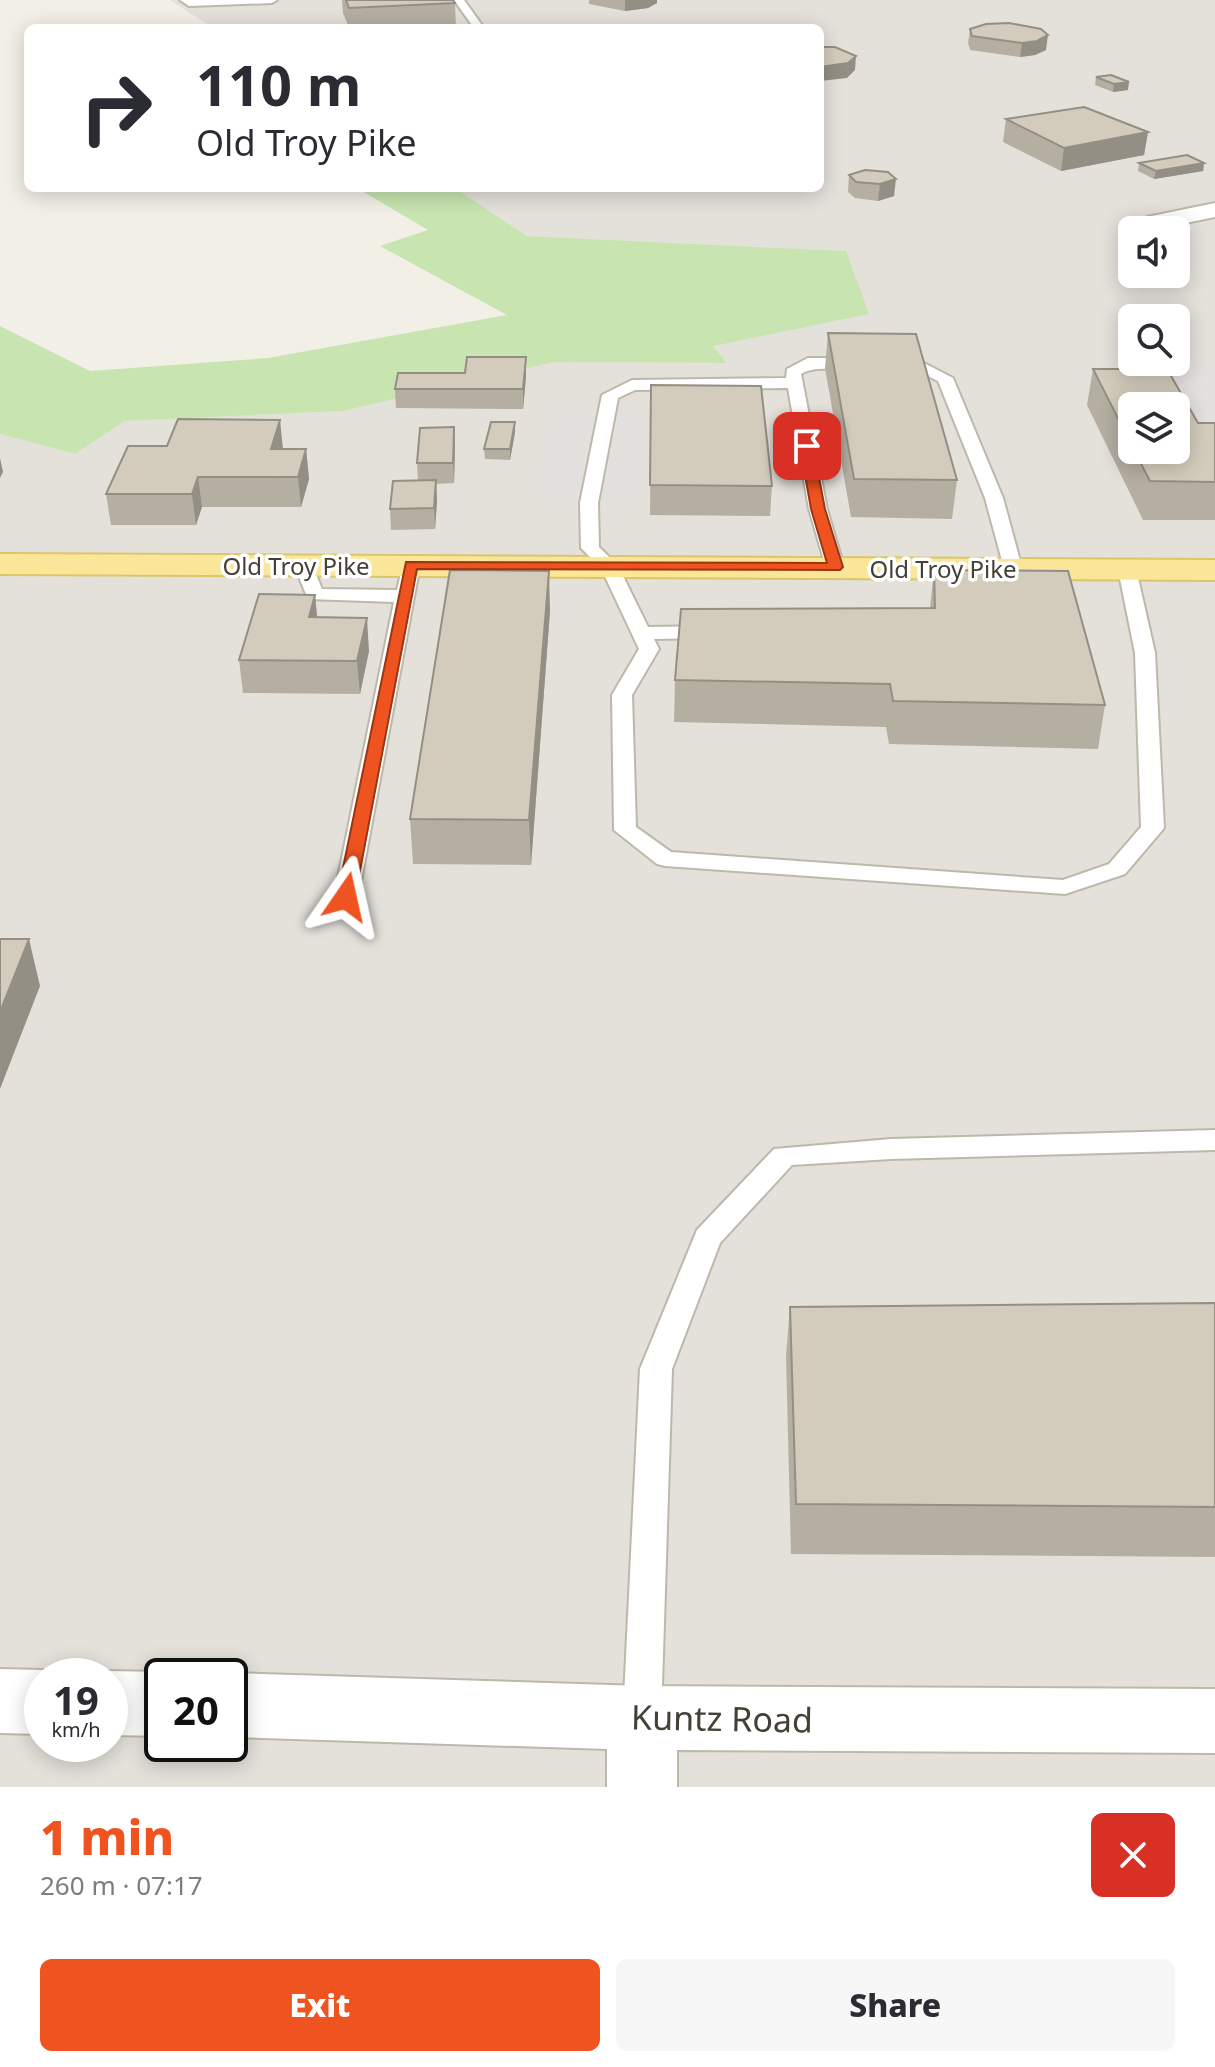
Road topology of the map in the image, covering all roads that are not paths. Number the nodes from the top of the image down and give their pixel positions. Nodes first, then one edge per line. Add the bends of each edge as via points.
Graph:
1 (185, 0) edge
2 (272, 0) edge
3 (459, 0) edge
4 (476, 24) edge
5 (1215, 210) edge
6 (1186, 216) edge
7 (795, 383) junction
8 (0, 564) edge
9 (609, 566) junction
10 (835, 567) junction
11 (1013, 568) junction
12 (1127, 569) junction
13 (1215, 570) edge
14 (408, 580) junction
15 (735, 631) edge
16 (641, 633) junction
17 (346, 897) dead end
18 (1215, 1140) edge
19 (0, 1701) edge
20 (24, 1702) edge
21 (248, 1706) edge
22 (642, 1718) junction
23 (1215, 1721) edge
24 (642, 1787) edge

1 - 2 lane
3 - 4 lane
5 - 6 street
7 - 9 lane via 632,385 610,395 589,503 590,548
7 - 10 lane via 818,509
7 - 11 lane via 793,372 808,363 905,362 945,378 994,498
8 - 14 main road, Old Troy Pike via 303,565
9 - 10 main road, Old Troy Pike
9 - 14 main road, Old Troy Pike
9 - 16 lane
10 - 11 main road, Old Troy Pike
11 - 12 main road, Old Troy Pike
12 - 13 main road, Old Troy Pike
12 - 16 lane via 1145,653 1153,828 1117,869 1065,887 665,859 625,830 622,695 649,649
14 - 17 lane
15 - 16 lane
18 - 22 lane via 1109,1147 873,1148 784,1156 707,1238 656,1369
19 - 20 street
21 - 22 street, Kuntz Road
22 - 23 street, Kuntz Road
22 - 24 street

